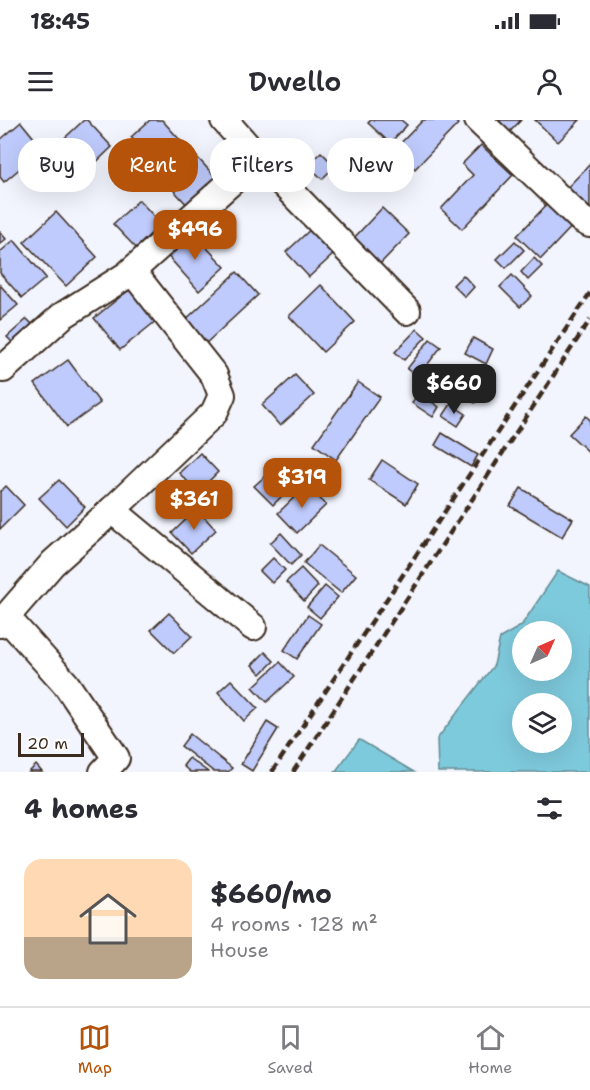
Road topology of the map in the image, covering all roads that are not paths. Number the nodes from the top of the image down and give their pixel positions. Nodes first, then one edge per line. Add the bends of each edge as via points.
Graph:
1 (224, 120) edge
2 (477, 120) edge
3 (240, 138) edge
4 (220, 192) edge
5 (291, 192) edge
6 (590, 224) edge
7 (132, 271) junction
8 (407, 311) dead end
9 (0, 366) edge
10 (112, 510) junction
11 (3, 621) edge
12 (253, 627) dead end
13 (103, 772) edge

1 - 3 street
2 - 6 street
4 - 7 street
5 - 8 street
7 - 9 street via 62,316 3,369
7 - 10 street via 214,375 222,395 214,413
10 - 11 street via 53,563
10 - 12 street
11 - 13 street via 66,684 117,758

